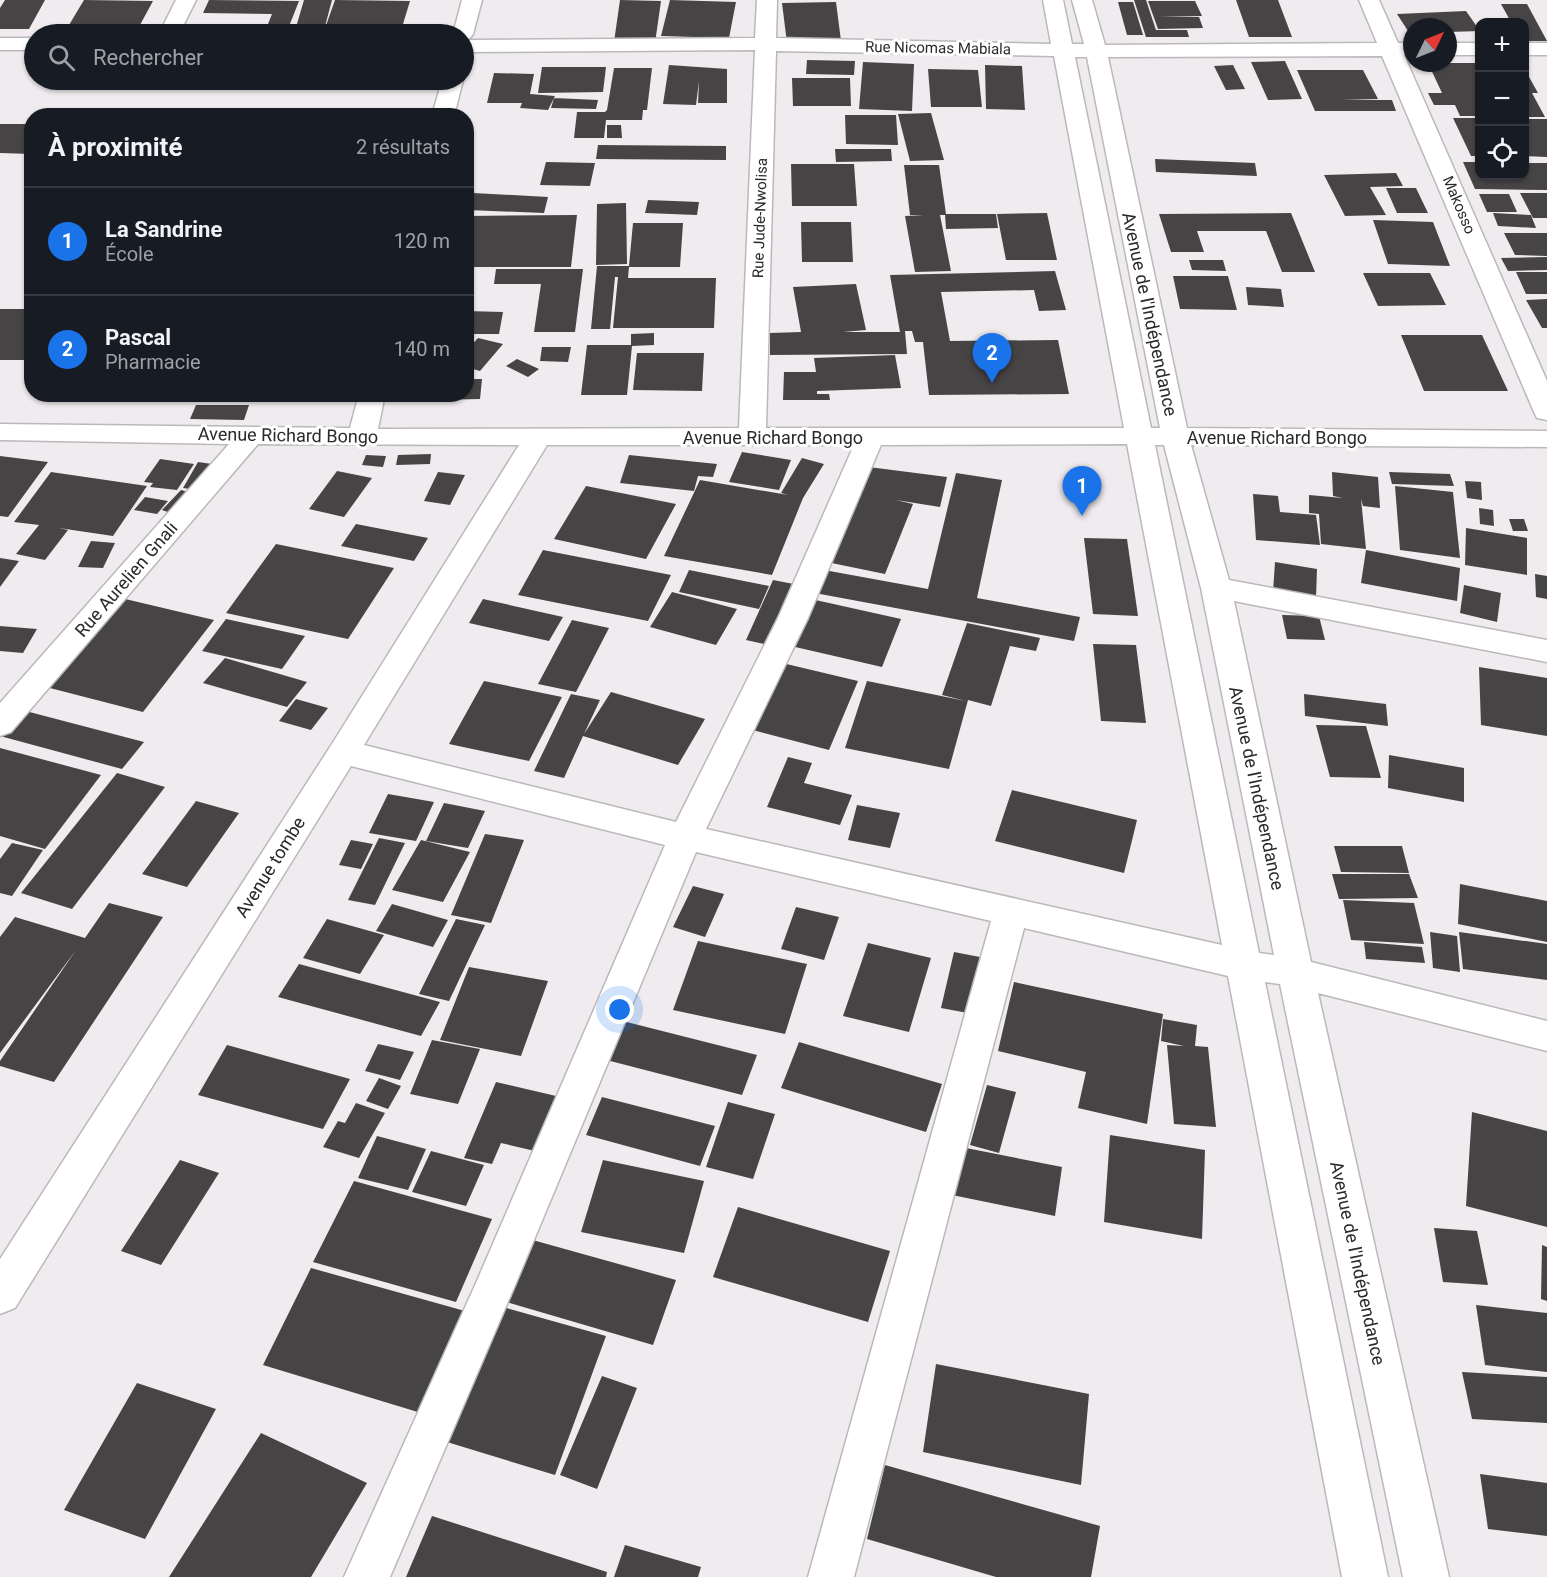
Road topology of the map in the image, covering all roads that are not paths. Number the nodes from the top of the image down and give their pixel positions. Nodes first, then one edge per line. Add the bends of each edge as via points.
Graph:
1 (186, 0) edge
2 (472, 0) edge
3 (767, 0) edge
4 (1053, 0) edge
5 (1082, 0) edge
6 (1369, 0) edge
7 (174, 24) edge
8 (466, 24) edge
9 (0, 44) edge
10 (24, 44) edge
11 (766, 44) junction
12 (474, 46) edge
13 (1402, 49) edge
14 (1457, 49) edge
15 (1475, 49) edge
16 (1529, 49) edge
17 (1547, 49) edge
18 (1062, 51) junction
19 (1096, 51) junction
20 (450, 90) edge
21 (445, 108) edge
22 (370, 402) edge
23 (1547, 412) edge
24 (0, 432) edge
25 (252, 434) junction
26 (362, 436) junction
27 (752, 436) junction
28 (1139, 436) junction
29 (1175, 436) junction
30 (538, 437) junction
31 (871, 437) junction
32 (1547, 439) edge
33 (1216, 588) junction
34 (1547, 651) edge
35 (0, 724) edge
36 (343, 752) junction
37 (685, 837) junction
38 (1011, 913) junction
39 (1245, 966) junction
40 (1295, 972) junction
41 (1547, 1036) edge
42 (0, 1295) edge
43 (367, 1577) edge
44 (831, 1577) edge
45 (1365, 1577) edge
46 (1426, 1577) edge

1 - 7 street
2 - 8 street
3 - 11 street, Rue Jude-Nwolisa
4 - 18 street, Avenue de l'Indépendance
5 - 19 street, Avenue de l'Indépendance
6 - 13 street, Makosso
9 - 10 street
11 - 12 street, Rue Nicomas Mabiala
11 - 18 street, Rue Nicomas Mabiala
11 - 27 street, Rue Jude-Nwolisa
13 - 19 street, Rue Nicomas Mabiala
13 - 23 street, Makosso
14 - 15 street
16 - 17 street
18 - 19 street, Rue Nicomas Mabiala
18 - 28 street, Avenue de l'Indépendance
19 - 29 street, Avenue de l'Indépendance
20 - 21 street
22 - 26 street
24 - 25 street, Avenue Richard Bongo
25 - 26 street, Avenue Richard Bongo
25 - 35 street, Rue Aurelien Gnali
26 - 30 street, Avenue Richard Bongo
27 - 30 street, Avenue Richard Bongo
27 - 31 street, Avenue Richard Bongo
28 - 29 street, Avenue Richard Bongo
28 - 31 street, Avenue Richard Bongo
28 - 39 street, Avenue de l'Indépendance
29 - 32 street, Avenue Richard Bongo
29 - 33 street, Avenue de l'Indépendance
30 - 36 street, Avenue tombe
31 - 37 street via 793,618
33 - 34 street
33 - 40 street, Avenue de l'Indépendance
36 - 37 street
36 - 42 street, Avenue tombe
37 - 38 street
37 - 43 street
38 - 39 street
38 - 44 street
39 - 40 street
39 - 45 street, Avenue de l'Indépendance
40 - 41 street
40 - 46 street, Avenue de l'Indépendance

